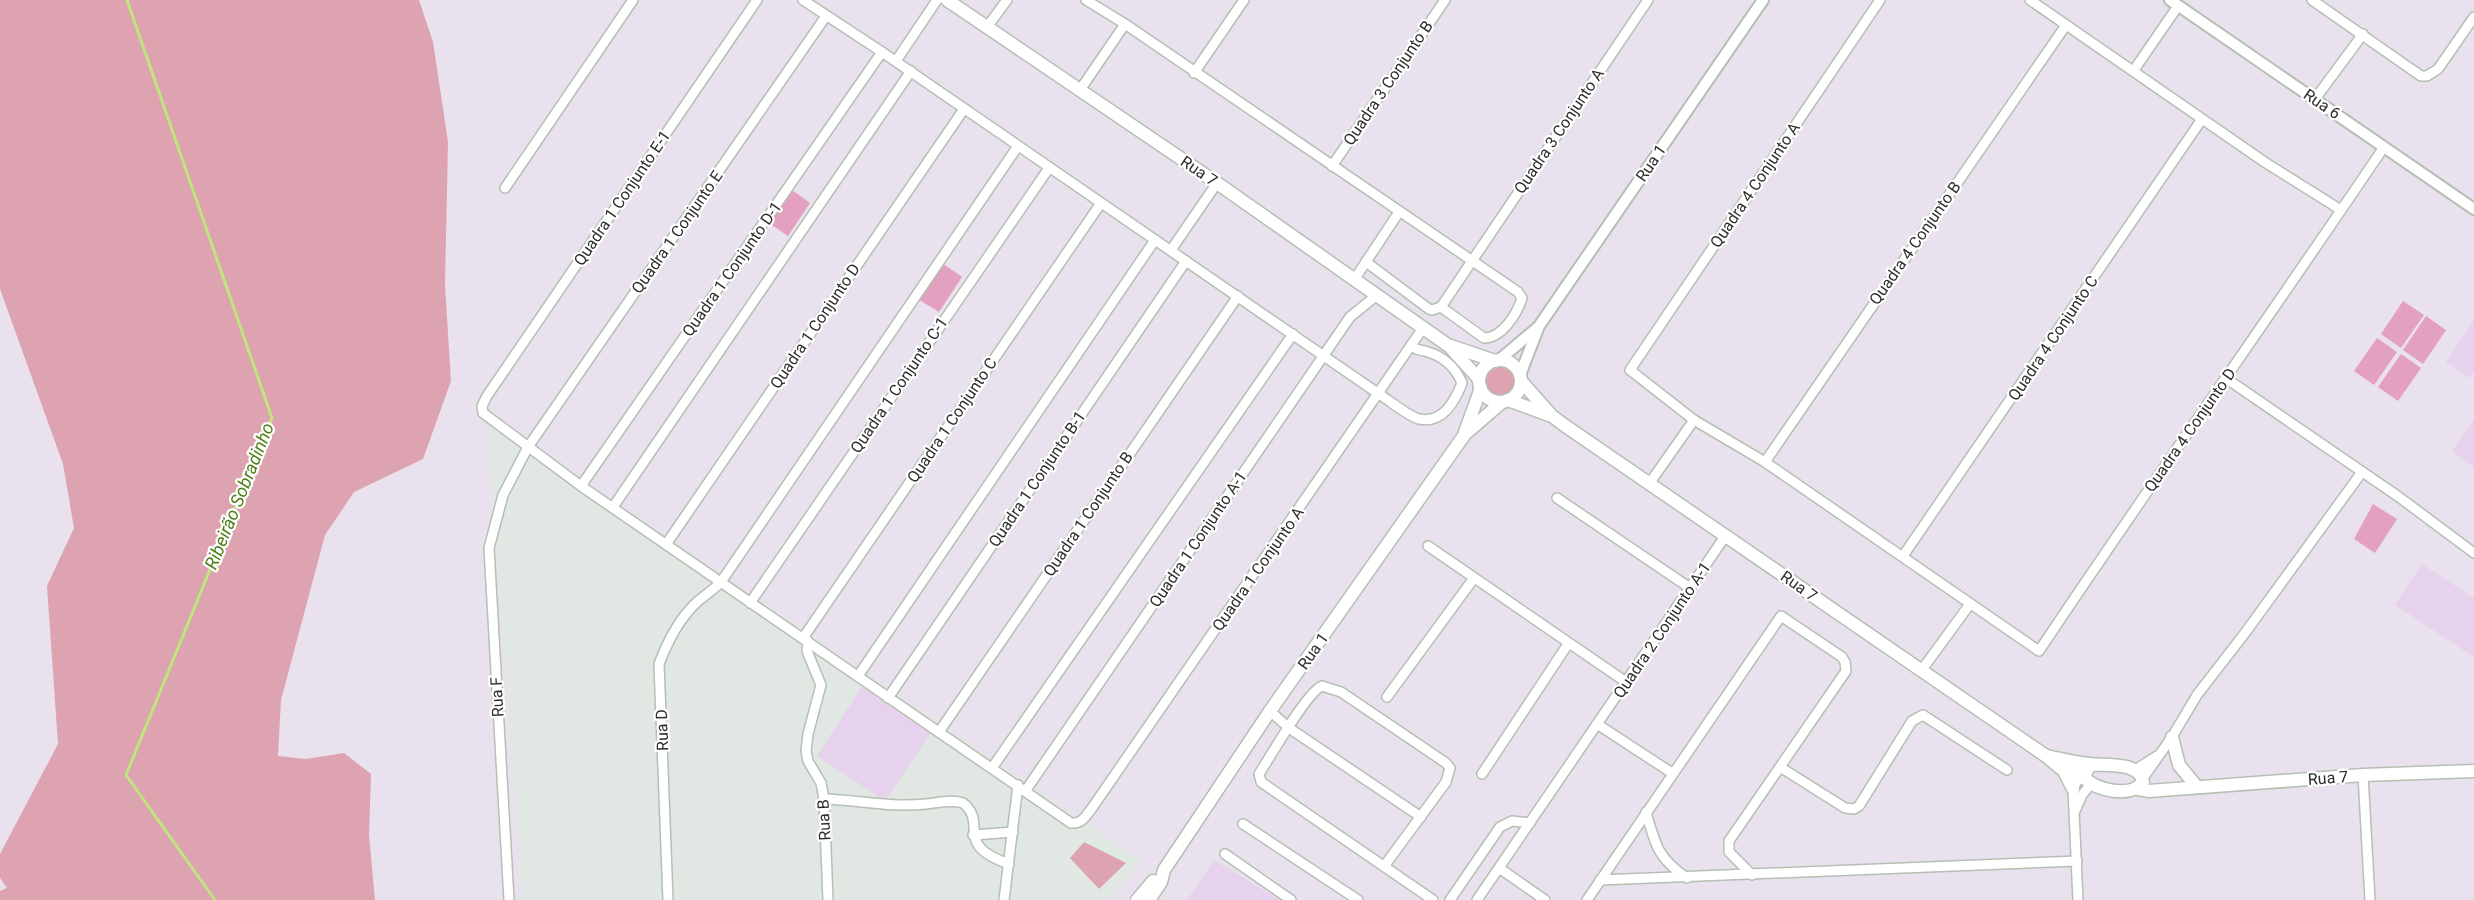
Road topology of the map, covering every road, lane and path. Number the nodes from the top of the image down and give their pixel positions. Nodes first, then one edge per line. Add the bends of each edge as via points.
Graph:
1 (633, 0) edge
2 (757, 0) edge
3 (803, 0) edge
4 (937, 0) edge
5 (947, 0) edge
6 (1007, 0) edge
7 (1086, 0) edge
8 (1244, 0) edge
9 (1444, 0) edge
10 (1648, 0) edge
11 (1762, 0) edge
12 (1880, 0) edge
13 (2030, 0) edge
14 (2312, 0) edge
15 (2174, 3) edge
16 (826, 16) junction
17 (2474, 17) edge
18 (1125, 24) junction
19 (2066, 25) junction
20 (987, 27) junction
21 (2363, 34) junction
22 (882, 52) junction
23 (896, 61) junction
24 (2134, 70) junction
25 (911, 71) junction
26 (1194, 73) junction
27 (1080, 90) junction
28 (2315, 99) junction
29 (964, 109) junction
30 (2202, 119) junction
31 (1018, 146) junction
32 (2384, 147) junction
33 (1332, 166) junction
34 (1049, 168) junction
35 (1217, 183) junction
36 (505, 188) dead end
37 (1101, 203) junction
38 (2474, 208) edge
39 (2341, 210) junction
40 (1399, 212) junction
41 (1155, 240) junction
42 (1171, 250) junction
43 (1186, 261) junction
44 (1471, 261) junction
45 (1366, 262) junction
46 (1354, 280) junction
47 (1238, 296) junction
48 (1377, 296) junction
49 (1441, 307) junction
50 (1539, 326) junction
51 (1423, 328) junction
52 (1293, 334) junction
53 (1411, 345) junction
54 (1449, 346) junction
55 (1324, 355) junction
56 (1497, 361) junction
57 (1520, 378) junction
58 (2227, 379) junction
59 (1480, 383) junction
60 (1379, 394) junction
61 (1505, 401) junction
62 (1552, 416) junction
63 (1694, 420) junction
64 (1465, 434) junction
65 (528, 447) junction
66 (1765, 462) junction
67 (2362, 471) junction
68 (1649, 484) junction
69 (581, 486) junction
70 (503, 495) joint
71 (1557, 498) dead end
72 (613, 507) junction
73 (1726, 535) junction
74 (667, 543) junction
75 (1428, 546) dead end
76 (2474, 553) edge
77 (1903, 556) junction
78 (1474, 578) junction
79 (721, 582) junction
80 (1690, 588) junction
81 (750, 603) junction
82 (1970, 604) junction
83 (806, 639) junction
84 (1568, 644) junction
85 (1922, 671) junction
86 (858, 676) junction
87 (1626, 682) junction
88 (1387, 697) dead end
89 (888, 698) junction
90 (1270, 711) junction
91 (1597, 724) junction
92 (1289, 728) junction
93 (939, 732) junction
94 (2172, 737) junction
95 (2046, 756) junction
96 (1780, 767) junction
97 (992, 768) junction
98 (2007, 770) dead end
99 (2064, 771) junction
100 (2474, 771) edge
101 (1672, 773) junction
102 (1482, 774) dead end
103 (2087, 775) junction
104 (2363, 775) junction
105 (2140, 779) junction
106 (2197, 787) junction
107 (1022, 788) junction
108 (2073, 789) junction
109 (824, 799) junction
110 (1646, 812) junction
111 (2075, 813) junction
112 (1420, 817) junction
113 (1530, 823) junction
114 (1243, 824) dead end
115 (1013, 832) junction
116 (973, 835) junction
117 (1225, 854) dead end
118 (2077, 861) junction
119 (1009, 864) junction
120 (1385, 865) junction
121 (1499, 868) junction
122 (1164, 870) junction
123 (1752, 875) junction
124 (1687, 878) junction
125 (1600, 880) junction
126 (1348, 897) edge
127 (508, 900) edge
128 (668, 900) edge
129 (828, 900) edge
130 (1004, 900) edge
131 (1137, 900) edge
132 (1149, 900) edge
133 (1291, 900) edge
134 (1358, 900) edge
135 (1434, 900) edge
136 (1450, 900) edge
137 (1477, 900) edge
138 (1545, 900) edge
139 (1587, 900) edge
140 (2078, 900) edge
141 (2370, 900) edge

1 - 36 street
2 - 65 street, Quadra 1 Conjunto E-1 via 487,396 482,410 486,417
3 - 16 street
4 - 23 street
5 - 20 main road, Rua 7
6 - 20 street
7 - 18 street
8 - 26 street
9 - 33 street, Quadra 3 Conjunto B
10 - 44 street, Quadra 3 Conjunto A
11 - 50 street, Rua 1
12 - 63 street, Quadra 4 Conjunto A via 1630,370
13 - 19 street
14 - 21 street
15 - 24 street
15 - 28 street, Rua 6
16 - 22 street
16 - 65 street, Quadra 1 Conjunto E
17 - 21 street via 2432,75 2421,75
18 - 26 street
18 - 27 street
19 - 24 street
19 - 66 street, Quadra 4 Conjunto B
20 - 27 main road, Rua 7
21 - 28 street
22 - 23 street
22 - 69 street, Quadra 1 Conjunto D-1
23 - 25 street
24 - 30 street
25 - 29 street
25 - 72 street
26 - 33 street
27 - 35 main road, Rua 7
28 - 32 street, Rua 6
29 - 31 street
29 - 74 street, Quadra 1 Conjunto D
30 - 39 street
30 - 77 street, Quadra 4 Conjunto C
31 - 34 street
31 - 79 street
32 - 38 street, Rua 6
32 - 39 street, Quadra 4 Conjunto D
33 - 40 street
34 - 37 street
34 - 81 street, Quadra 1 Conjunto C-1
35 - 42 street
35 - 46 main road, Rua 7
37 - 41 street
37 - 83 street, Quadra 1 Conjunto C
39 - 58 street, Quadra 4 Conjunto D
40 - 44 street
40 - 45 street
41 - 42 street
41 - 86 street
42 - 43 street
43 - 47 street
43 - 89 street, Quadra 1 Conjunto B-1
44 - 49 street, Quadra 3 Conjunto A
44 - 49 street via 1521,295 1520,304 1506,326 1496,335 1484,338
45 - 46 street
45 - 49 street via 1429,309
46 - 48 main road, Rua 7
47 - 52 street
47 - 93 street, Quadra 1 Conjunto B
48 - 51 main road, Rua 7
48 - 55 street, Quadra 1 Conjunto A-1 via 1350,317
50 - 56 street
50 - 57 street
51 - 53 street, Quadra 1 Conjunto A
51 - 54 main road, Rua 7
52 - 55 street
52 - 97 street
53 - 60 street, Quadra 1 Conjunto A
53 - 60 street via 1439,356 1457,370 1462,383 1456,400 1443,415 1418,419
54 - 56 main road, Rua 7
54 - 59 main road, Rua 7
55 - 60 street
55 - 107 street, Quadra 1 Conjunto A-1
56 - 57 main road via 1512,364
56 - 59 main road via 1484,368
57 - 61 main road via 1518,392
57 - 62 main road, Rua 7
58 - 67 street
58 - 82 street, Quadra 4 Conjunto D via 2038,651
59 - 61 main road via 1489,398
59 - 64 main road, Rua 1
60 - 107 street, Quadra 1 Conjunto A via 1084,820 1071,823
61 - 62 main road, Rua 7
61 - 64 main road, Rua 1
62 - 68 main road, Rua 7
63 - 66 street
63 - 68 street
64 - 90 main road, Rua 1
65 - 69 street
65 - 70 street, Quadra 1 Conjunto E
66 - 77 street
67 - 76 street
67 - 94 street via 2197,695
68 - 73 main road, Rua 7
69 - 72 street
70 - 127 street, Rua F via 489,548
71 - 80 street
72 - 74 street
73 - 80 street, Quadra 2 Conjunto A-1
73 - 85 main road, Rua 7
74 - 79 street
75 - 78 street
77 - 82 street
78 - 84 street
78 - 88 street
79 - 81 street
79 - 128 street, Rua D via 694,604 659,664
80 - 87 street, Quadra 2 Conjunto A-1
81 - 83 street
82 - 85 street
83 - 86 street
83 - 109 street, Rua B via 821,685 806,751
84 - 87 street
84 - 102 street
85 - 95 main road, Rua 7
86 - 89 street
87 - 91 street, Quadra 2 Conjunto A-1
89 - 93 street
90 - 92 street
90 - 122 main road, Rua 1
91 - 101 street
91 - 113 street, Quadra 2 Conjunto A-1
92 - 112 street
92 - 112 street via 1317,688 1331,687 1446,763 1450,768 1446,782
92 - 120 street via 1259,774 1261,782
93 - 97 street
94 - 105 street
94 - 106 main road via 2179,765
95 - 99 main road, Rua 7
95 - 103 main road, Rua 7
96 - 98 street via 1845,808 1854,809 1912,721 1923,715
96 - 101 street via 1846,671 1842,657 1781,616
96 - 123 street via 1729,841 1729,852
97 - 107 street
99 - 103 main road, Rua 7
99 - 108 main road
100 - 104 main road, Rua 7
101 - 110 street
103 - 105 main road via 2115,765
103 - 105 main road via 2123,791
103 - 108 street
103 - 111 street
104 - 106 main road, Rua 7
104 - 141 street
105 - 106 main road, Rua 7 via 2149,791
107 - 115 street
108 - 111 street
109 - 116 street via 885,806 958,801 972,814
109 - 129 street, Rua B
110 - 124 street via 1656,848
110 - 125 street
111 - 118 street
112 - 120 street
113 - 121 street, Quadra 2 Conjunto A-1
113 - 136 street via 1512,821 1500,827
114 - 126 street
115 - 116 street
115 - 119 street
116 - 119 street via 977,846 987,855
117 - 133 street
118 - 123 street
118 - 140 street
119 - 130 street
120 - 135 street
121 - 137 street, Quadra 2 Conjunto A-1
121 - 138 street
122 - 131 main road
122 - 132 main road
123 - 124 street
124 - 125 street
125 - 139 street
126 - 134 street

